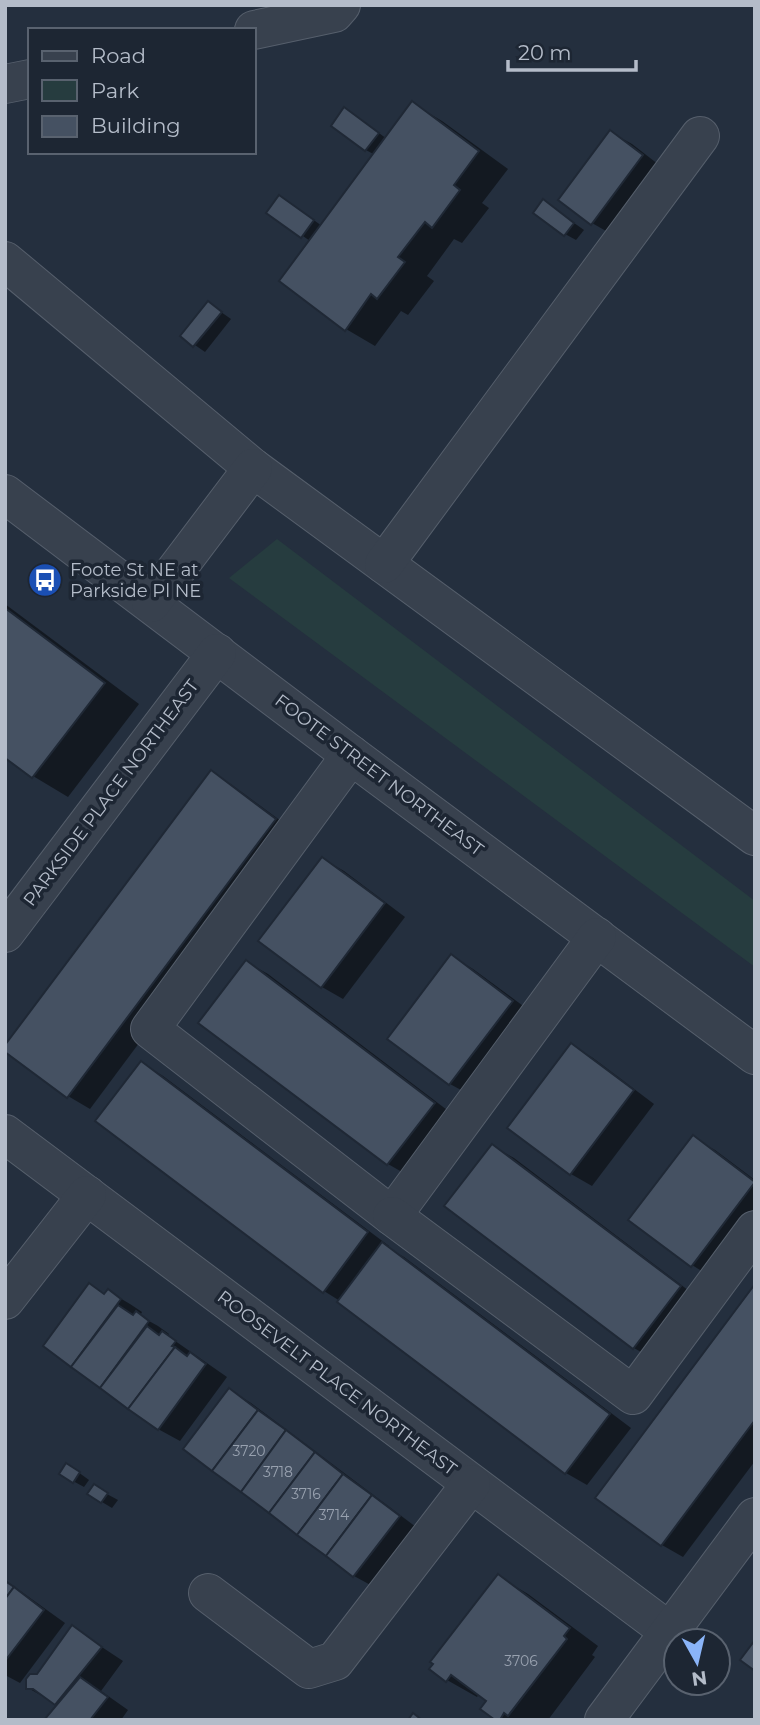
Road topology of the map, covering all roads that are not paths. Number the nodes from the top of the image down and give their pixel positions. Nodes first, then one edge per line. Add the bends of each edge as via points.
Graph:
1 (341, 5) edge
2 (256, 30) edge
3 (28, 79) edge
4 (5, 84) edge
5 (700, 136) dead end
6 (5, 261) edge
7 (253, 468) junction
8 (5, 494) edge
9 (384, 564) junction
10 (150, 604) junction
11 (216, 653) junction
12 (352, 755) junction
13 (755, 836) edge
14 (5, 933) edge
15 (597, 937) junction
16 (755, 1055) edge
17 (5, 1134) edge
18 (87, 1195) junction
19 (392, 1216) junction
20 (755, 1230) edge
21 (5, 1300) edge
22 (471, 1484) junction
23 (755, 1517) edge
24 (208, 1593) dead end
25 (663, 1627) edge
26 (674, 1627) edge
27 (662, 1643) edge
28 (604, 1720) edge

1 - 2 street via 334,13
3 - 4 street
5 - 9 street
6 - 7 street
7 - 9 street
7 - 10 street
8 - 10 street, FOOTE STREET NORTHEAST
9 - 13 street
10 - 11 street, FOOTE STREET NORTHEAST
11 - 12 street, FOOTE STREET NORTHEAST
11 - 14 street, PARKSIDE PLACE NORTHEAST
12 - 15 street, FOOTE STREET NORTHEAST
12 - 19 street via 150,1030
15 - 16 street, FOOTE STREET NORTHEAST
15 - 19 street
17 - 18 street, ROOSEVELT PLACE NORTHEAST
18 - 21 street
18 - 22 street, ROOSEVELT PLACE NORTHEAST
19 - 20 street via 633,1395
22 - 24 street via 335,1661 309,1669
22 - 25 street, ROOSEVELT PLACE NORTHEAST
23 - 26 street
27 - 28 street

